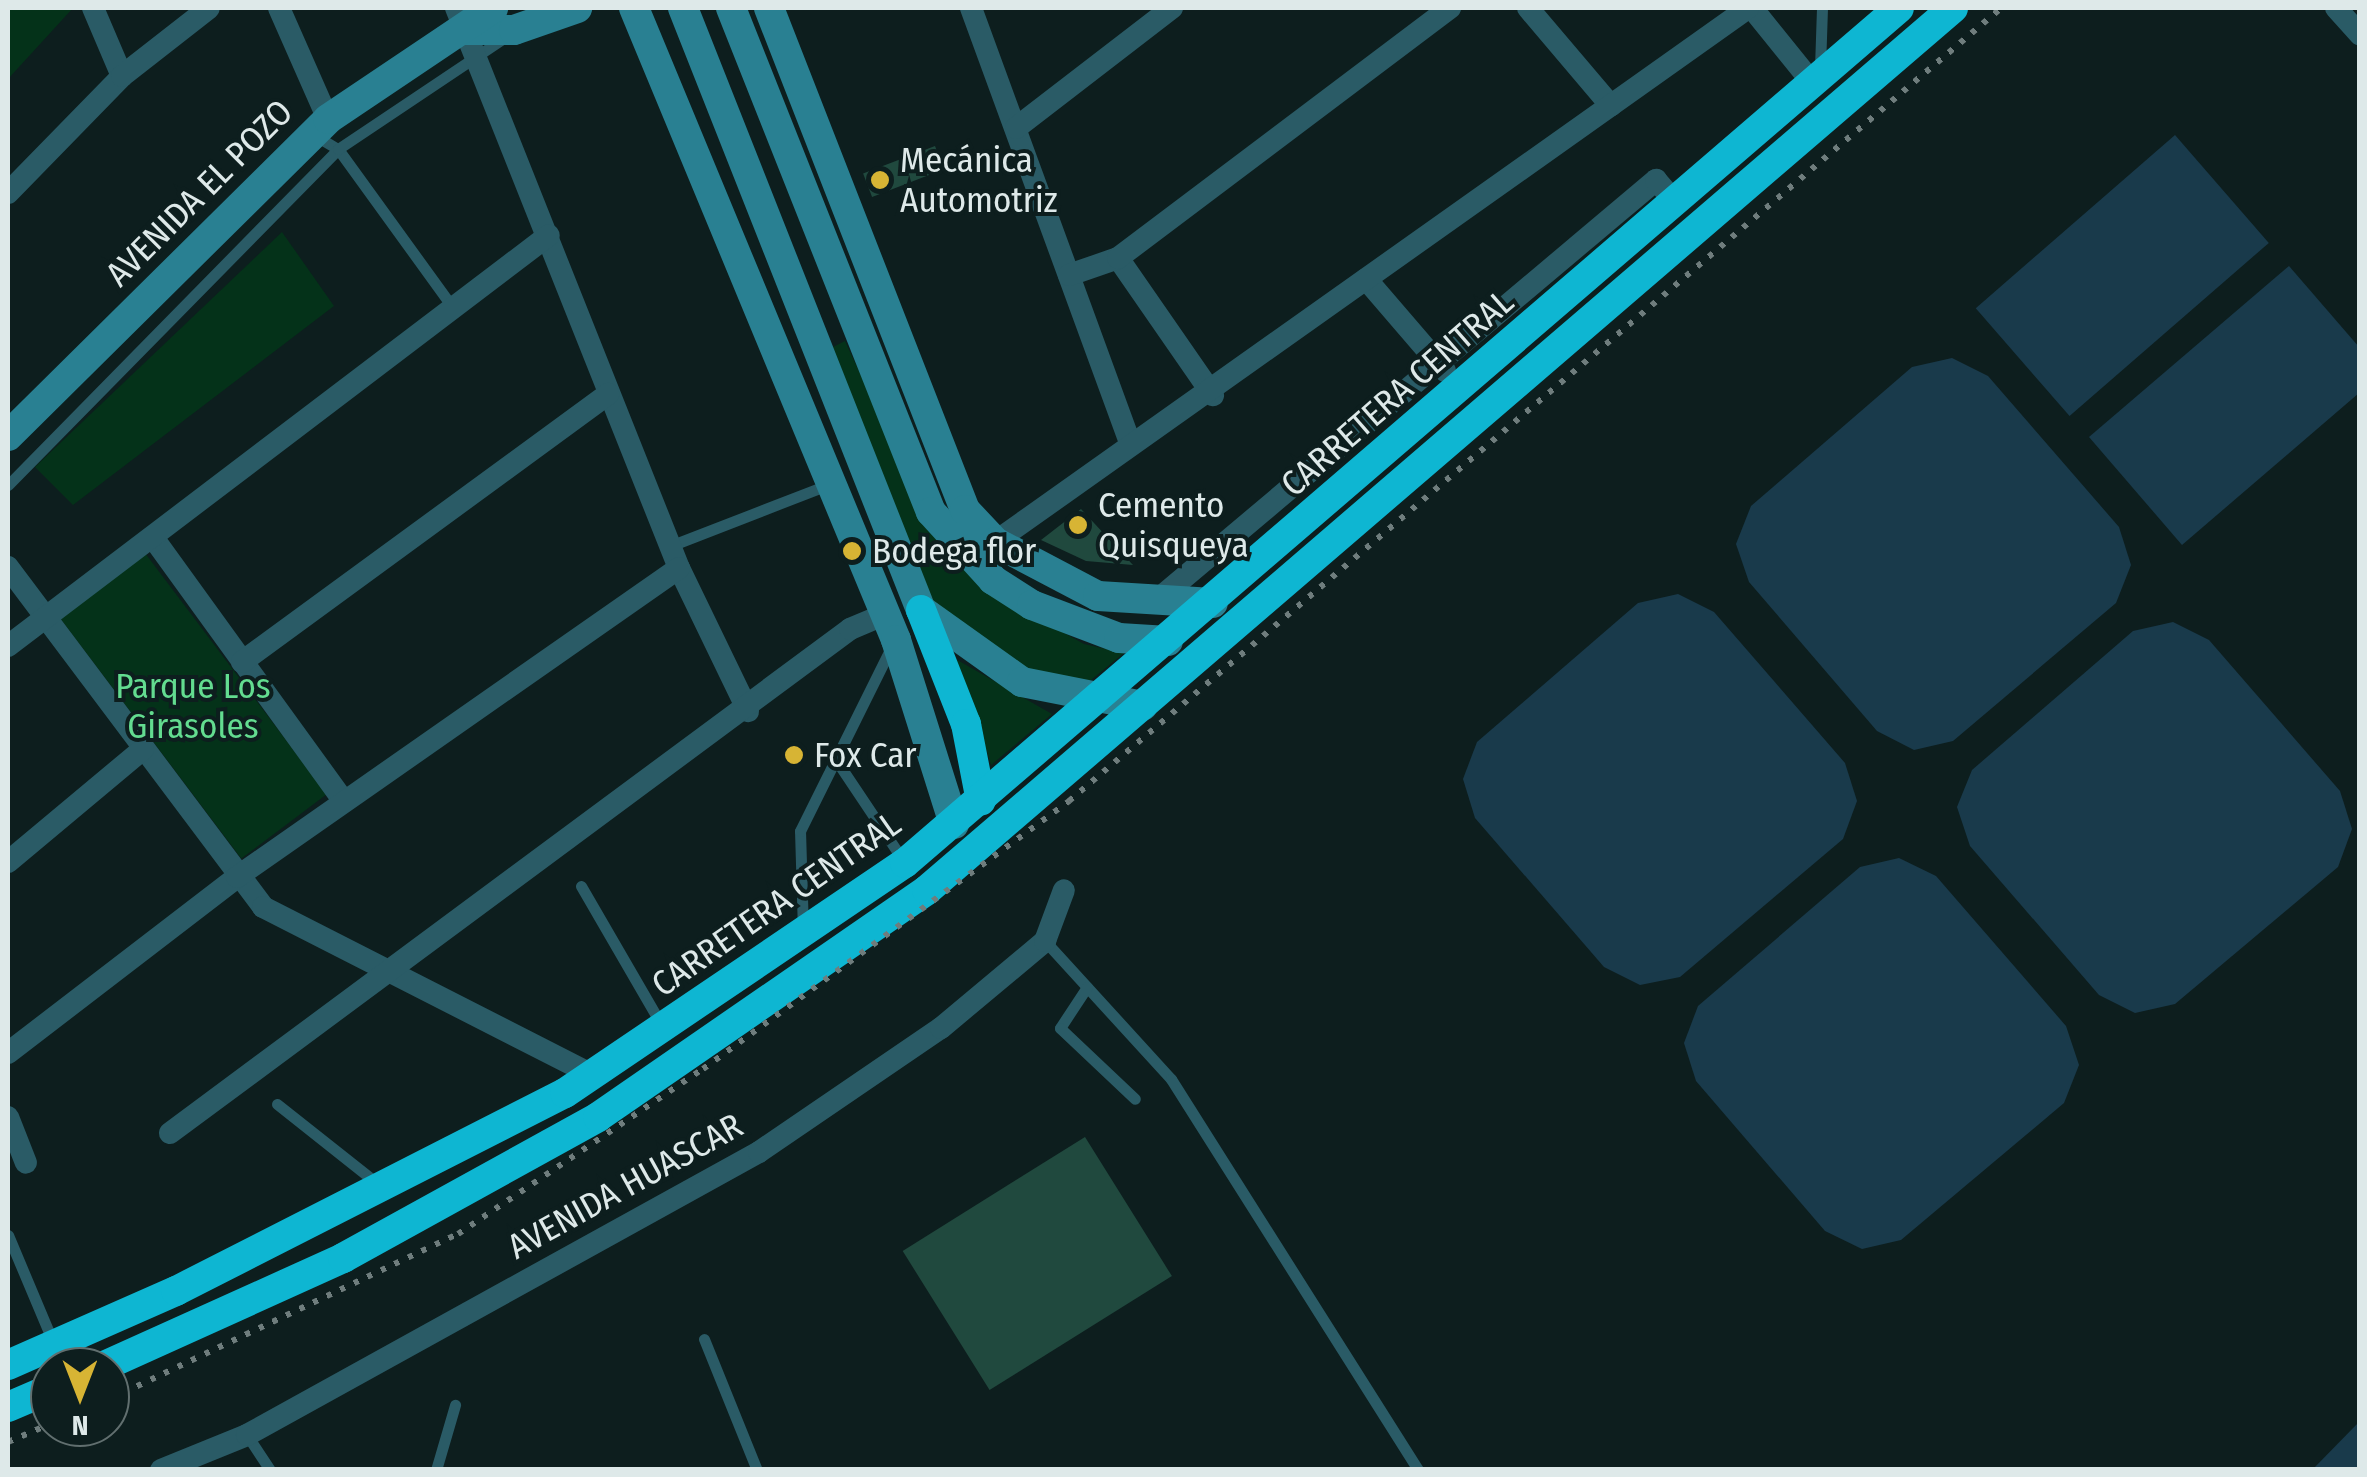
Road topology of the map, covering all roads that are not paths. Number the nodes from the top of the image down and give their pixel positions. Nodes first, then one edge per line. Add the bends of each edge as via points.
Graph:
1 (93, 8) edge
2 (209, 8) edge
3 (278, 8) edge
4 (492, 8) edge
5 (577, 8) edge
6 (634, 8) edge
7 (683, 8) edge
8 (731, 8) edge
9 (769, 8) edge
10 (971, 8) edge
11 (1172, 8) edge
12 (1450, 8) edge
13 (1528, 8) edge
14 (1822, 8) edge
15 (1898, 8) edge
16 (1952, 8) edge
17 (2336, 8) edge
18 (1759, 12) edge
19 (460, 18) edge
20 (514, 30) junction
21 (2360, 35) edge
22 (478, 58) junction
23 (122, 76) junction
24 (1815, 78) junction
25 (1610, 106) junction
26 (1016, 128) junction
27 (326, 134) junction
28 (830, 155) junction
29 (756, 189) junction
30 (8, 193) edge
31 (1674, 201) junction
32 (717, 206) junction
33 (807, 206) junction
34 (549, 236) junction
35 (1118, 258) junction
36 (1070, 275) junction
37 (1366, 278) junction
38 (454, 309) junction
39 (850, 318) junction
40 (815, 338) junction
41 (1437, 362) junction
42 (1460, 388) junction
43 (608, 394) junction
44 (1213, 395) junction
45 (8, 436) edge
46 (1131, 445) junction
47 (904, 456) junction
48 (1372, 464) junction
49 (950, 470) junction
50 (830, 484) junction
51 (8, 485) edge
52 (1395, 489) junction
53 (154, 539) junction
54 (995, 542) junction
55 (674, 557) junction
56 (8, 567) edge
57 (1156, 602) junction
58 (1213, 603) junction
59 (922, 610) junction
60 (46, 618) junction
61 (891, 627) junction
62 (1168, 641) junction
63 (8, 646) edge
64 (242, 662) junction
65 (1095, 703) junction
66 (1144, 706) junction
67 (748, 712) junction
68 (143, 749) junction
69 (838, 763) junction
70 (344, 802) junction
71 (981, 802) junction
72 (954, 824) junction
73 (8, 862) edge
74 (905, 863) junction
75 (237, 878) junction
76 (581, 886) dead end
77 (1064, 890) dead end
78 (804, 933) junction
79 (1045, 941) junction
80 (387, 975) junction
81 (1087, 988) junction
82 (663, 1027) junction
83 (8, 1052) edge
84 (593, 1075) junction
85 (1135, 1099) dead end
86 (277, 1104) dead end
87 (8, 1117) edge
88 (170, 1133) dead end
89 (26, 1163) dead end
90 (381, 1186) junction
91 (8, 1235) edge
92 (704, 1339) dead end
93 (54, 1345) junction
94 (130, 1354) edge
95 (8, 1365) edge
96 (454, 1404) dead end
97 (247, 1435) junction
98 (161, 1470) edge
99 (270, 1470) edge
100 (436, 1470) edge
101 (757, 1470) edge
102 (1418, 1470) edge

1 - 23 street
2 - 23 street
3 - 27 street
4 - 19 street, AVENIDA EL POZO
5 - 20 street
6 - 32 street
7 - 29 street
8 - 33 street
9 - 28 street
10 - 26 street
11 - 26 street
12 - 35 street
13 - 25 street
14 - 24 lane
15 - 24 highway, CARRETERA CENTRAL
16 - 52 highway, CARRETERA CENTRAL
17 - 21 street
18 - 24 street
18 - 25 street
19 - 20 street
19 - 22 street
19 - 27 street, AVENIDA EL POZO
20 - 22 lane
22 - 27 lane
22 - 34 street
23 - 30 street
24 - 31 highway, CARRETERA CENTRAL
25 - 37 street
26 - 36 street
27 - 38 lane
27 - 45 street, AVENIDA EL POZO
27 - 51 lane
28 - 33 street
28 - 49 street
29 - 32 street
29 - 40 street
31 - 41 street via 1656,180
31 - 42 highway, CARRETERA CENTRAL
32 - 50 street
33 - 39 street
34 - 38 street
34 - 43 street
35 - 36 street
35 - 44 street
36 - 46 street
37 - 41 street
37 - 44 street
38 - 53 street
39 - 40 street via 831,338
39 - 47 street
40 - 59 street
41 - 42 street
41 - 57 street
42 - 48 highway, CARRETERA CENTRAL
43 - 55 street
43 - 64 street
44 - 46 street
46 - 54 street
47 - 49 street
47 - 62 street via 931,512 993,580 1080,628
48 - 52 highway
48 - 58 highway, CARRETERA CENTRAL
49 - 54 street via 965,510
50 - 55 lane
50 - 61 street
52 - 66 highway, CARRETERA CENTRAL
53 - 60 street
53 - 64 street
54 - 57 street via 1098,596
55 - 67 street
55 - 70 street
56 - 60 street
57 - 58 street
58 - 62 highway, CARRETERA CENTRAL
59 - 65 street via 998,671
59 - 71 highway via 966,724
60 - 63 street
60 - 68 street
61 - 67 street via 850,629
61 - 69 lane via 848,723
61 - 72 street
62 - 65 highway, CARRETERA CENTRAL
64 - 70 street
65 - 66 street
65 - 71 highway, CARRETERA CENTRAL
66 - 94 highway, CARRETERA CENTRAL via 927,890 598,1118 343,1258
67 - 80 street
68 - 73 street
68 - 75 street
69 - 74 lane
69 - 78 lane via 800,830
70 - 75 street
71 - 72 highway, CARRETERA CENTRAL
72 - 74 highway, CARRETERA CENTRAL
74 - 78 highway, CARRETERA CENTRAL
75 - 80 street via 263,907
75 - 83 street
76 - 82 lane
77 - 79 street, AVENIDA HUASCAR
78 - 82 highway, CARRETERA CENTRAL
79 - 81 lane
79 - 97 street, AVENIDA HUASCAR via 941,1028 760,1152
80 - 84 street
80 - 88 street
81 - 85 lane via 1060,1028
81 - 102 lane via 1171,1079
82 - 84 highway, CARRETERA CENTRAL
84 - 90 highway, CARRETERA CENTRAL
86 - 90 lane
87 - 89 street
90 - 93 highway, CARRETERA CENTRAL
91 - 93 lane
92 - 101 lane
93 - 95 highway, CARRETERA CENTRAL
96 - 100 lane
97 - 98 street, AVENIDA HUASCAR
97 - 99 lane

